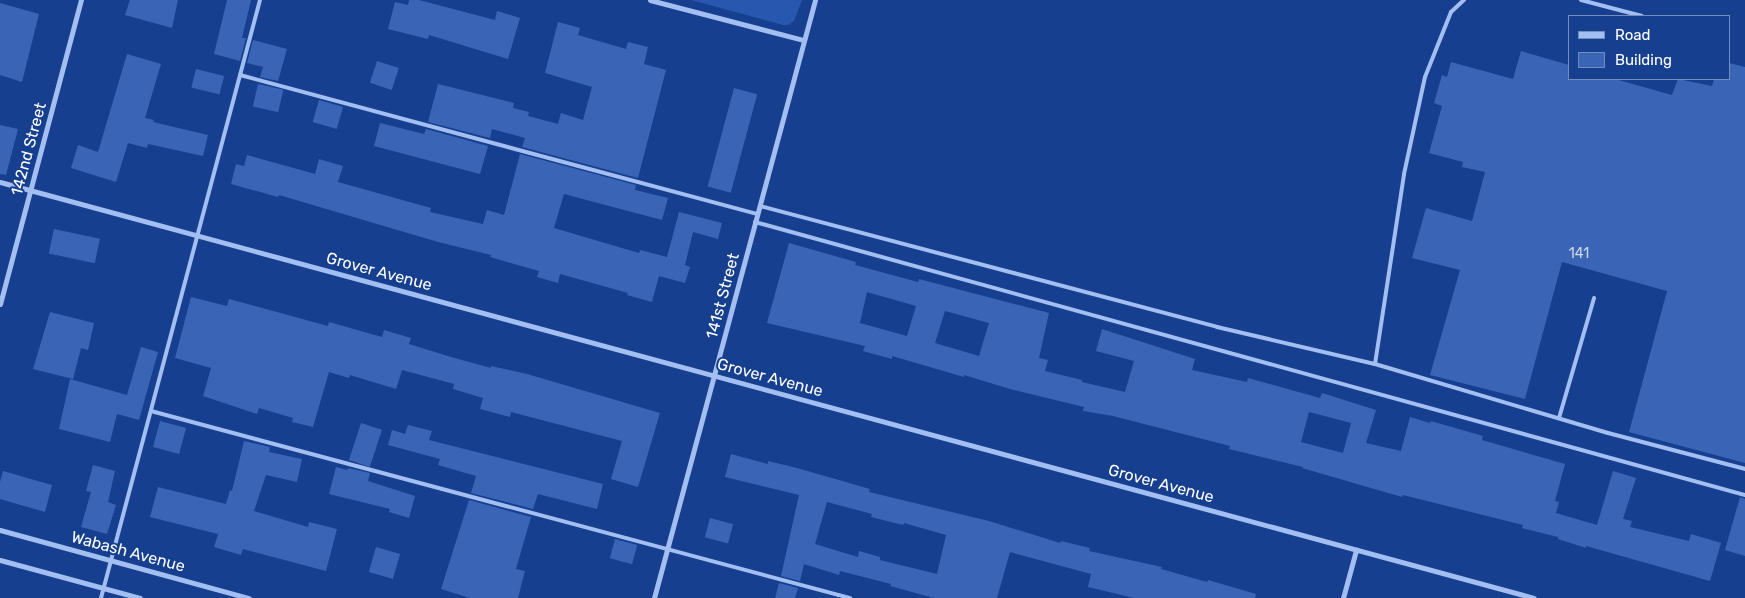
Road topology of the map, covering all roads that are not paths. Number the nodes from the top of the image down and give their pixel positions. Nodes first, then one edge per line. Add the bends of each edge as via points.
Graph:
1 (81, 0) edge
2 (260, 0) edge
3 (650, 0) edge
4 (815, 0) edge
5 (1464, 0) edge
6 (1581, 0) edge
7 (1638, 15) edge
8 (804, 40) junction
9 (240, 75) junction
10 (0, 182) edge
11 (30, 190) junction
12 (760, 206) junction
13 (757, 214) junction
14 (755, 222) junction
15 (198, 236) junction
16 (1594, 298) dead end
17 (0, 304) edge
18 (1375, 364) junction
19 (714, 376) junction
20 (150, 411) junction
21 (1559, 418) junction
22 (1745, 469) edge
23 (1745, 495) edge
24 (0, 530) edge
25 (667, 550) junction
26 (1356, 550) junction
27 (0, 560) edge
28 (111, 560) junction
29 (103, 588) junction
30 (101, 598) edge
31 (140, 598) edge
32 (249, 598) edge
33 (654, 598) edge
34 (850, 598) edge
35 (1343, 598) edge
36 (1534, 598) edge

1 - 11 street, 142nd Street
2 - 9 lane
3 - 8 street
4 - 8 street, 141st Street
5 - 18 lane via 1451,12 1425,77 1404,174
6 - 7 lane
8 - 12 street, 141st Street
9 - 13 lane
9 - 15 lane
10 - 11 street, Grover Avenue
11 - 15 street, Grover Avenue
11 - 17 street, 142nd Street
12 - 13 street, 141st Street
12 - 18 lane via 1217,327
13 - 14 street, 141st Street
14 - 19 street, 141st Street
14 - 23 lane
15 - 19 street, Grover Avenue
15 - 20 lane
16 - 21 lane
18 - 21 lane
19 - 25 street, 141st Street
19 - 26 street, Grover Avenue
20 - 25 lane
20 - 28 lane
21 - 22 lane
24 - 28 street, Wabash Avenue
25 - 33 street, 141st Street
25 - 34 lane
26 - 35 street
26 - 36 street, Grover Avenue
27 - 29 street
28 - 29 lane
28 - 32 street, Wabash Avenue
29 - 30 lane
29 - 31 street

